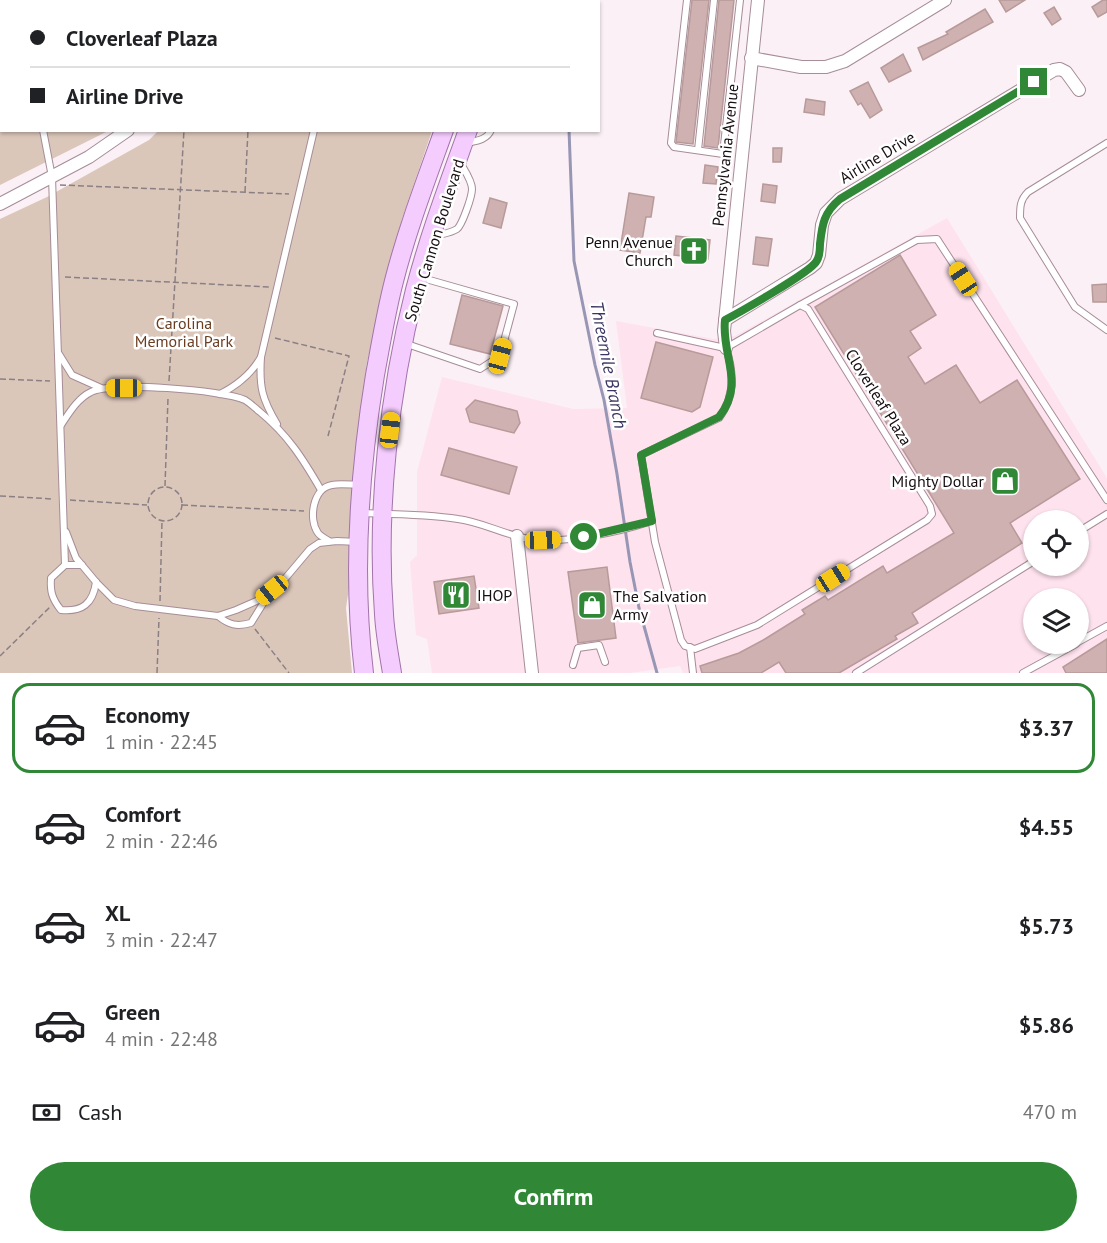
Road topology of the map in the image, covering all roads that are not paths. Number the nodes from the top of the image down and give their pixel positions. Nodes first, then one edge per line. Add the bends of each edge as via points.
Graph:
1 (687, 0) edge
2 (714, 0) edge
3 (740, 0) edge
4 (758, 0) edge
5 (945, 0) edge
6 (751, 58) junction
7 (1079, 90) dead end
8 (43, 132) edge
9 (125, 132) edge
10 (314, 132) edge
11 (443, 132) edge
12 (490, 132) edge
13 (1107, 143) edge
14 (463, 144) edge
15 (698, 150) junction
16 (52, 181) junction
17 (0, 204) edge
18 (431, 237) junction
19 (419, 277) junction
20 (800, 305) junction
21 (725, 320) junction
22 (1107, 330) edge
23 (657, 333) dead end
24 (404, 343) junction
25 (726, 348) junction
26 (58, 353) junction
27 (261, 357) junction
28 (102, 388) junction
29 (219, 394) junction
30 (61, 426) junction
31 (279, 428) junction
32 (361, 485) junction
33 (321, 490) junction
34 (1107, 500) edge
35 (360, 513) junction
36 (383, 514) junction
37 (1107, 514) edge
38 (652, 521) junction
39 (1089, 525) edge
40 (64, 526) junction
41 (517, 536) junction
42 (330, 542) junction
43 (359, 542) junction
44 (65, 565) junction
45 (82, 565) junction
46 (1023, 568) edge
47 (96, 582) junction
48 (272, 590) junction
49 (218, 616) junction
50 (1107, 626) edge
51 (1089, 636) edge
52 (690, 647) junction
53 (1058, 654) edge
54 (605, 662) dead end
55 (573, 665) dead end
56 (364, 673) edge
57 (392, 673) edge
58 (532, 673) edge
59 (693, 673) edge
60 (856, 673) edge
61 (1025, 673) edge

1 - 15 lane via 671,143 674,147
2 - 15 lane
3 - 15 lane via 723,154
4 - 6 street, Pennsylvania Avenue
5 - 6 street via 845,61 826,68
6 - 21 street, Pennsylvania Avenue
7 - 21 street, Airline Drive via 1066,72 1053,70 840,199 826,213 816,263
8 - 16 lane
9 - 16 street
10 - 27 lane
11 - 32 main road, South Cannon Boulevard via 394,279 367,423
12 - 14 lane via 481,140
13 - 22 lane via 1028,192 1020,207 1020,218 1075,307
14 - 18 main road, South Cannon Boulevard
14 - 18 lane via 465,170 472,189 462,222 450,232
16 - 17 street
16 - 26 lane
18 - 19 main road, South Cannon Boulevard
19 - 24 main road, South Cannon Boulevard
19 - 24 lane via 514,303 500,356 480,369
20 - 25 lane
20 - 34 lane via 917,240 937,239
20 - 52 lane, Cloverleaf Plaza via 808,309 932,514 757,625 695,649
21 - 25 street, Pennsylvania Avenue
23 - 25 lane
24 - 36 main road, South Cannon Boulevard via 387,451
25 - 38 lane via 732,373 725,410 719,417 641,455
26 - 28 lane via 72,375
26 - 30 lane
27 - 29 lane via 255,368
27 - 31 lane via 261,389
28 - 29 lane via 168,388
28 - 30 lane via 90,392 71,409
29 - 31 lane via 246,400
30 - 40 lane
31 - 33 lane
32 - 33 lane via 331,485
32 - 35 main road, South Cannon Boulevard
33 - 42 lane via 315,501 313,522 319,534
35 - 36 lane
35 - 43 main road, South Cannon Boulevard
36 - 41 lane via 457,519
36 - 57 main road, South Cannon Boulevard via 384,616
37 - 39 lane
38 - 41 lane via 562,539
38 - 52 lane via 681,640
40 - 44 lane
40 - 45 lane
41 - 58 street
42 - 43 lane
42 - 48 lane via 310,549
43 - 56 main road, South Cannon Boulevard via 358,618
44 - 45 lane
44 - 47 lane via 51,578 50,591 61,610 85,606 94,596
45 - 47 lane
46 - 60 lane
47 - 49 lane via 114,600 135,606
48 - 49 lane via 261,599
48 - 49 lane via 251,623 227,624
50 - 51 lane
52 - 59 lane
53 - 61 lane
54 - 55 lane via 599,645 578,648

